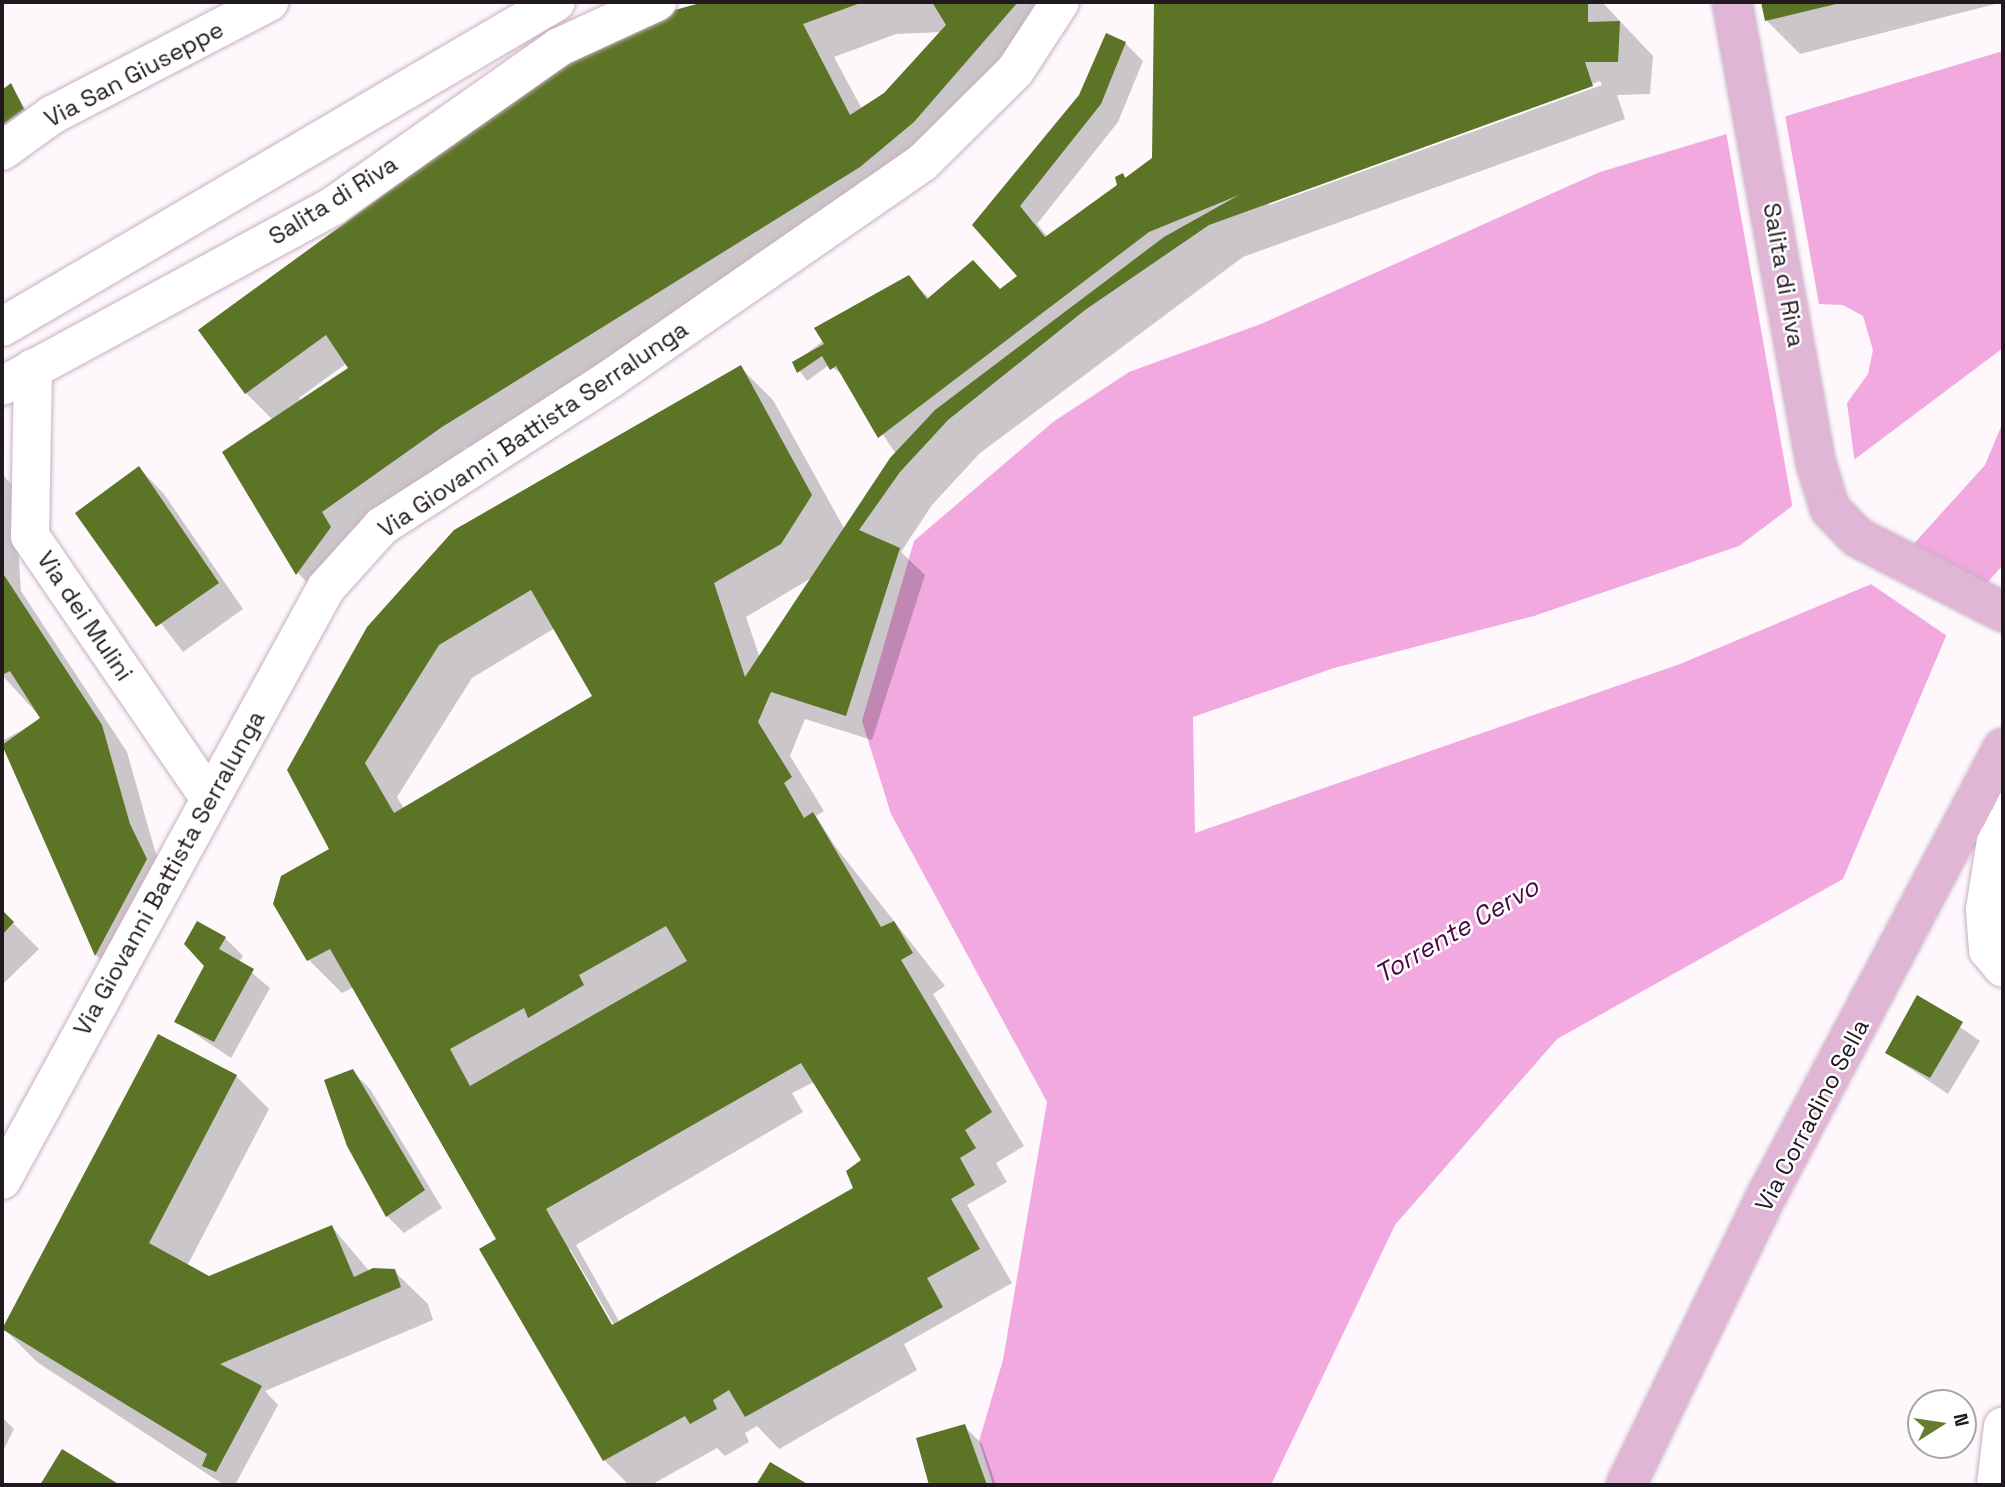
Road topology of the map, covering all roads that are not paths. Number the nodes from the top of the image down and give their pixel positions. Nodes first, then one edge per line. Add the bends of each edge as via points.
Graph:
1 (269, 2) edge
2 (556, 2) edge
3 (657, 2) edge
4 (1060, 2) edge
5 (1734, 12) edge
6 (2, 151) edge
7 (2, 327) edge
8 (17, 377) edge
9 (2003, 612) edge
10 (2003, 748) edge
11 (2003, 796) edge
12 (210, 799) junction
13 (2003, 968) edge
14 (2, 1180) edge
15 (2003, 1426) edge
16 (1626, 1485) edge
17 (1996, 1485) edge

1 - 6 street, Via San Giuseppe via 52,115
2 - 7 street
3 - 8 street, Salita di Riva via 559,47 333,206
4 - 12 street, Via Giovanni Battista Serralunga via 1015,71 922,163 610,379 382,526 326,588
5 - 9 main road, Salita di Riva via 1816,464 1830,509 1857,537
8 - 12 street, Via dei Mulini via 30,536
10 - 16 main road, Via Corradino Sella via 1768,1193
11 - 13 street via 1985,910 1988,950
12 - 14 street, Via Giovanni Battista Serralunga
15 - 17 street

